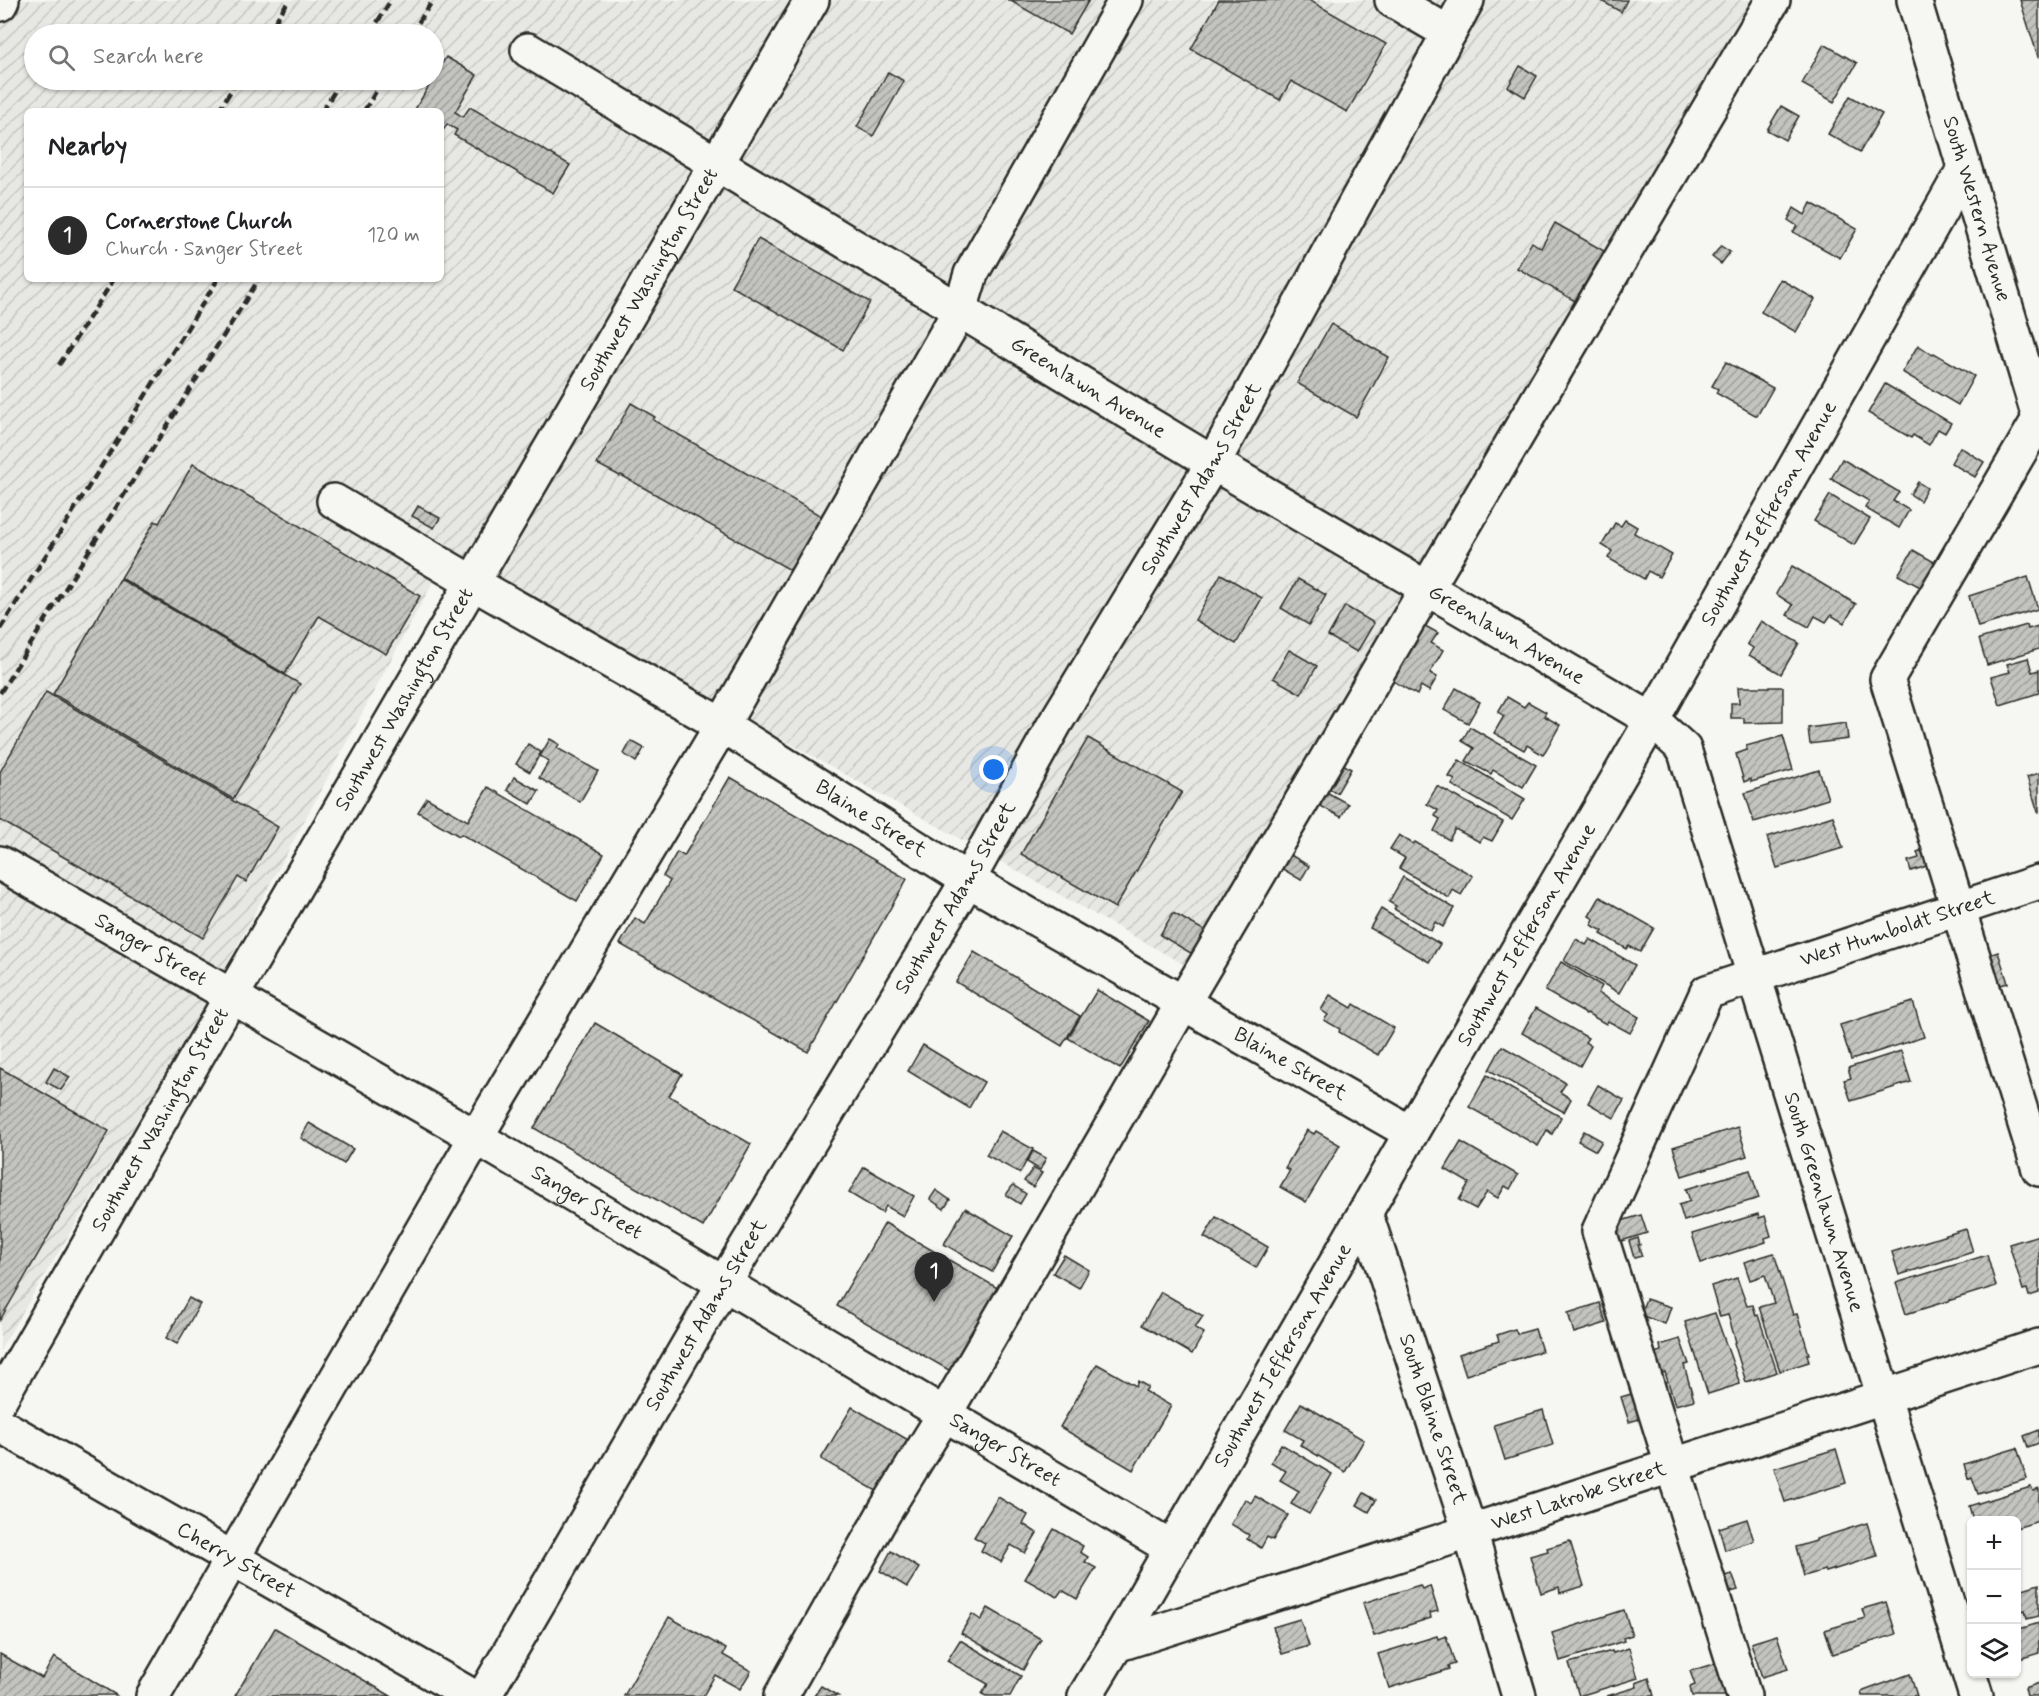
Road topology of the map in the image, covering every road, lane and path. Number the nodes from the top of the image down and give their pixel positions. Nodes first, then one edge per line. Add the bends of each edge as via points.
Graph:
1 (812, 0) edge
2 (1126, 0) edge
3 (1392, 0) edge
4 (1467, 0) edge
5 (1773, 0) edge
6 (1914, 0) edge
7 (1449, 33) junction
8 (528, 50) dead end
9 (716, 165) junction
10 (1964, 169) junction
11 (960, 310) junction
12 (2039, 418) edge
13 (1213, 463) junction
14 (334, 501) dead end
15 (472, 583) junction
16 (1428, 589) junction
17 (1652, 720) junction
18 (722, 725) junction
19 (0, 863) edge
20 (968, 880) junction
21 (2039, 882) edge
22 (1958, 909) junction
23 (1754, 977) junction
24 (231, 997) junction
25 (1183, 1003) junction
26 (1411, 1133) junction
27 (476, 1137) junction
28 (2039, 1169) edge
29 (1365, 1212) junction
30 (723, 1285) junction
31 (2039, 1346) edge
32 (1885, 1395) junction
33 (0, 1399) edge
34 (944, 1416) junction
35 (0, 1425) edge
36 (1672, 1465) junction
37 (1470, 1532) junction
38 (1171, 1548) junction
39 (232, 1558) junction
40 (1116, 1645) junction
41 (153, 1696) edge
42 (472, 1696) edge
43 (484, 1696) edge
44 (781, 1696) edge
45 (1085, 1696) edge
46 (1519, 1696) edge
47 (1744, 1696) edge
48 (1976, 1696) edge

1 - 9 street, Southwest Washington Street
2 - 11 street via 971,274
3 - 7 street
4 - 7 street, Southwest Adams Street
5 - 16 street
6 - 10 street, South Western Avenue
7 - 13 street, Southwest Adams Street
8 - 9 street, Greenlawn Avenue
9 - 11 street, Greenlawn Avenue
9 - 15 street, Southwest Washington Street
10 - 12 street, South Western Avenue
10 - 17 street, Southwest Jefferson Avenue
11 - 13 street, Greenlawn Avenue
11 - 18 street
12 - 22 street via 1887,680
13 - 16 street, Greenlawn Avenue
13 - 20 street, Southwest Adams Street via 1054,725
14 - 15 street, Blaine Street
15 - 18 street, Blaine Street
15 - 24 street, Southwest Washington Street
16 - 17 street, Greenlawn Avenue
16 - 25 street
17 - 23 street, South Greenlawn Avenue via 1684,748
17 - 26 street, Southwest Jefferson Avenue
18 - 20 street, Blaine Street
18 - 27 street
19 - 24 street, Sanger Street
20 - 25 street, Blaine Street
20 - 30 street, Southwest Adams Street
21 - 22 street, West Humboldt Street
22 - 23 street, West Humboldt Street
22 - 28 street
23 - 32 street, South Greenlawn Avenue
23 - 36 street, West Humboldt Street via 1707,992 1599,1231
24 - 27 street, Sanger Street
24 - 33 street, Southwest Washington Street
25 - 26 street, Blaine Street
25 - 34 street
26 - 29 street, Southwest Jefferson Avenue
27 - 30 street, Sanger Street
27 - 39 street
29 - 37 street, South Blaine Street
29 - 38 street, Southwest Jefferson Avenue
30 - 34 street, Sanger Street
30 - 43 street, Southwest Adams Street
31 - 32 street, West Latrobe Street
32 - 36 street, West Latrobe Street
32 - 48 street, South Greenlawn Avenue
34 - 38 street, Sanger Street
34 - 44 street
35 - 39 street, Cherry Street
36 - 37 street, West Latrobe Street
36 - 47 street, West Humboldt Street
37 - 40 street, West Latrobe Street
37 - 46 street, South Blaine Street
38 - 40 street, Southwest Jefferson Avenue
39 - 41 street
39 - 42 street, Cherry Street
40 - 45 street, Southwest Jefferson Avenue

